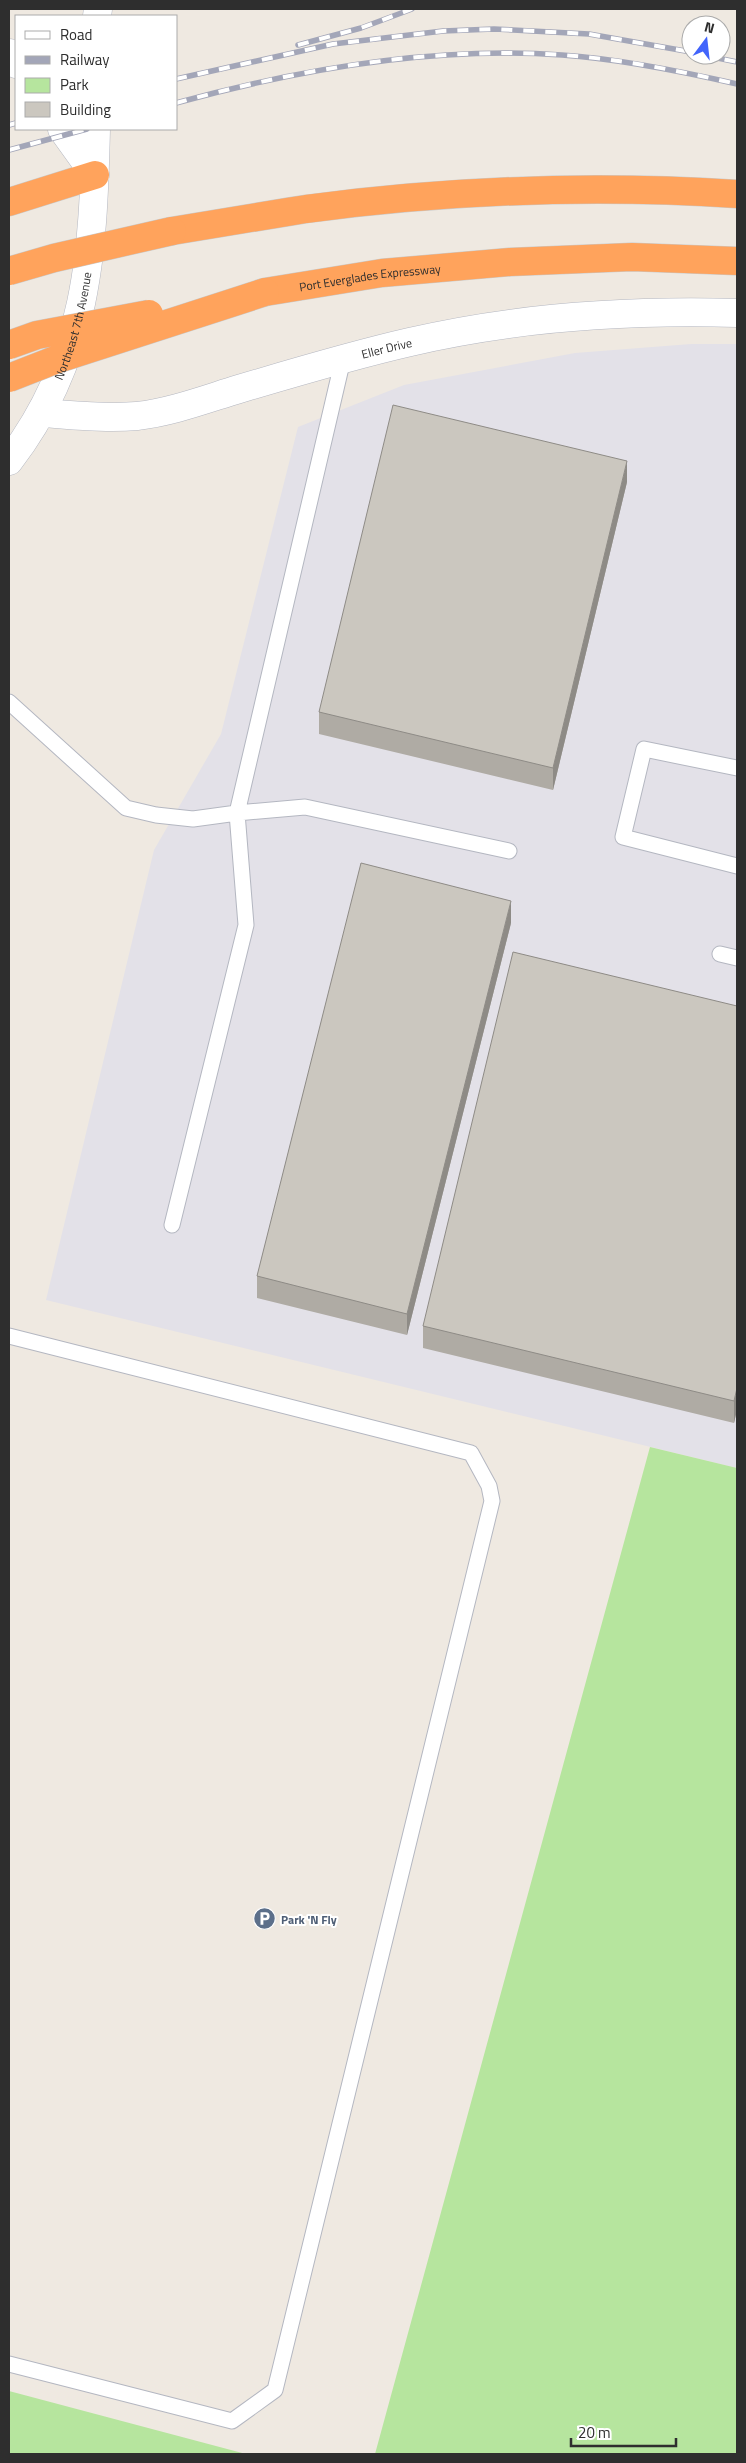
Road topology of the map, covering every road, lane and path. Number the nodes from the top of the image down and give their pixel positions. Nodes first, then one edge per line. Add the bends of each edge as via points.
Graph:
1 (63, 130) edge
2 (96, 130) edge
3 (95, 175) junction
4 (737, 194) edge
5 (9, 202) edge
6 (737, 261) edge
7 (9, 271) edge
8 (265, 292) junction
9 (737, 313) edge
10 (9, 344) edge
11 (344, 359) junction
12 (9, 378) edge
13 (42, 414) junction
14 (9, 462) edge
15 (9, 702) edge
16 (737, 768) edge
17 (237, 813) junction
18 (509, 850) dead end
19 (737, 866) edge
20 (720, 954) dead end
21 (737, 958) edge
22 (172, 1225) dead end
23 (9, 1336) edge
24 (9, 2364) edge

1 - 3 street
2 - 3 street, Northeast 7th Avenue
3 - 5 highway
3 - 13 street, Northeast 7th Avenue via 90,253 83,297 75,332
4 - 7 highway, bridge via 559,190 436,196 307,209 172,231
6 - 8 highway, Port Everglades Expressway via 632,257 510,262 382,273
8 - 10 highway, Port Everglades Expressway, bridge via 37,335
8 - 12 highway, bridge via 54,360
9 - 11 street, Eller Drive via 612,314 540,320 474,329
11 - 13 street, Eller Drive via 168,410 108,417
11 - 17 lane
13 - 14 street, Northeast 7th Avenue
15 - 17 lane via 126,808 193,819
16 - 19 lane via 644,749 623,837
17 - 18 lane via 305,807
17 - 22 lane via 246,925
20 - 21 lane
23 - 24 lane via 471,1453 489,1486 492,1501 275,2390 232,2421

